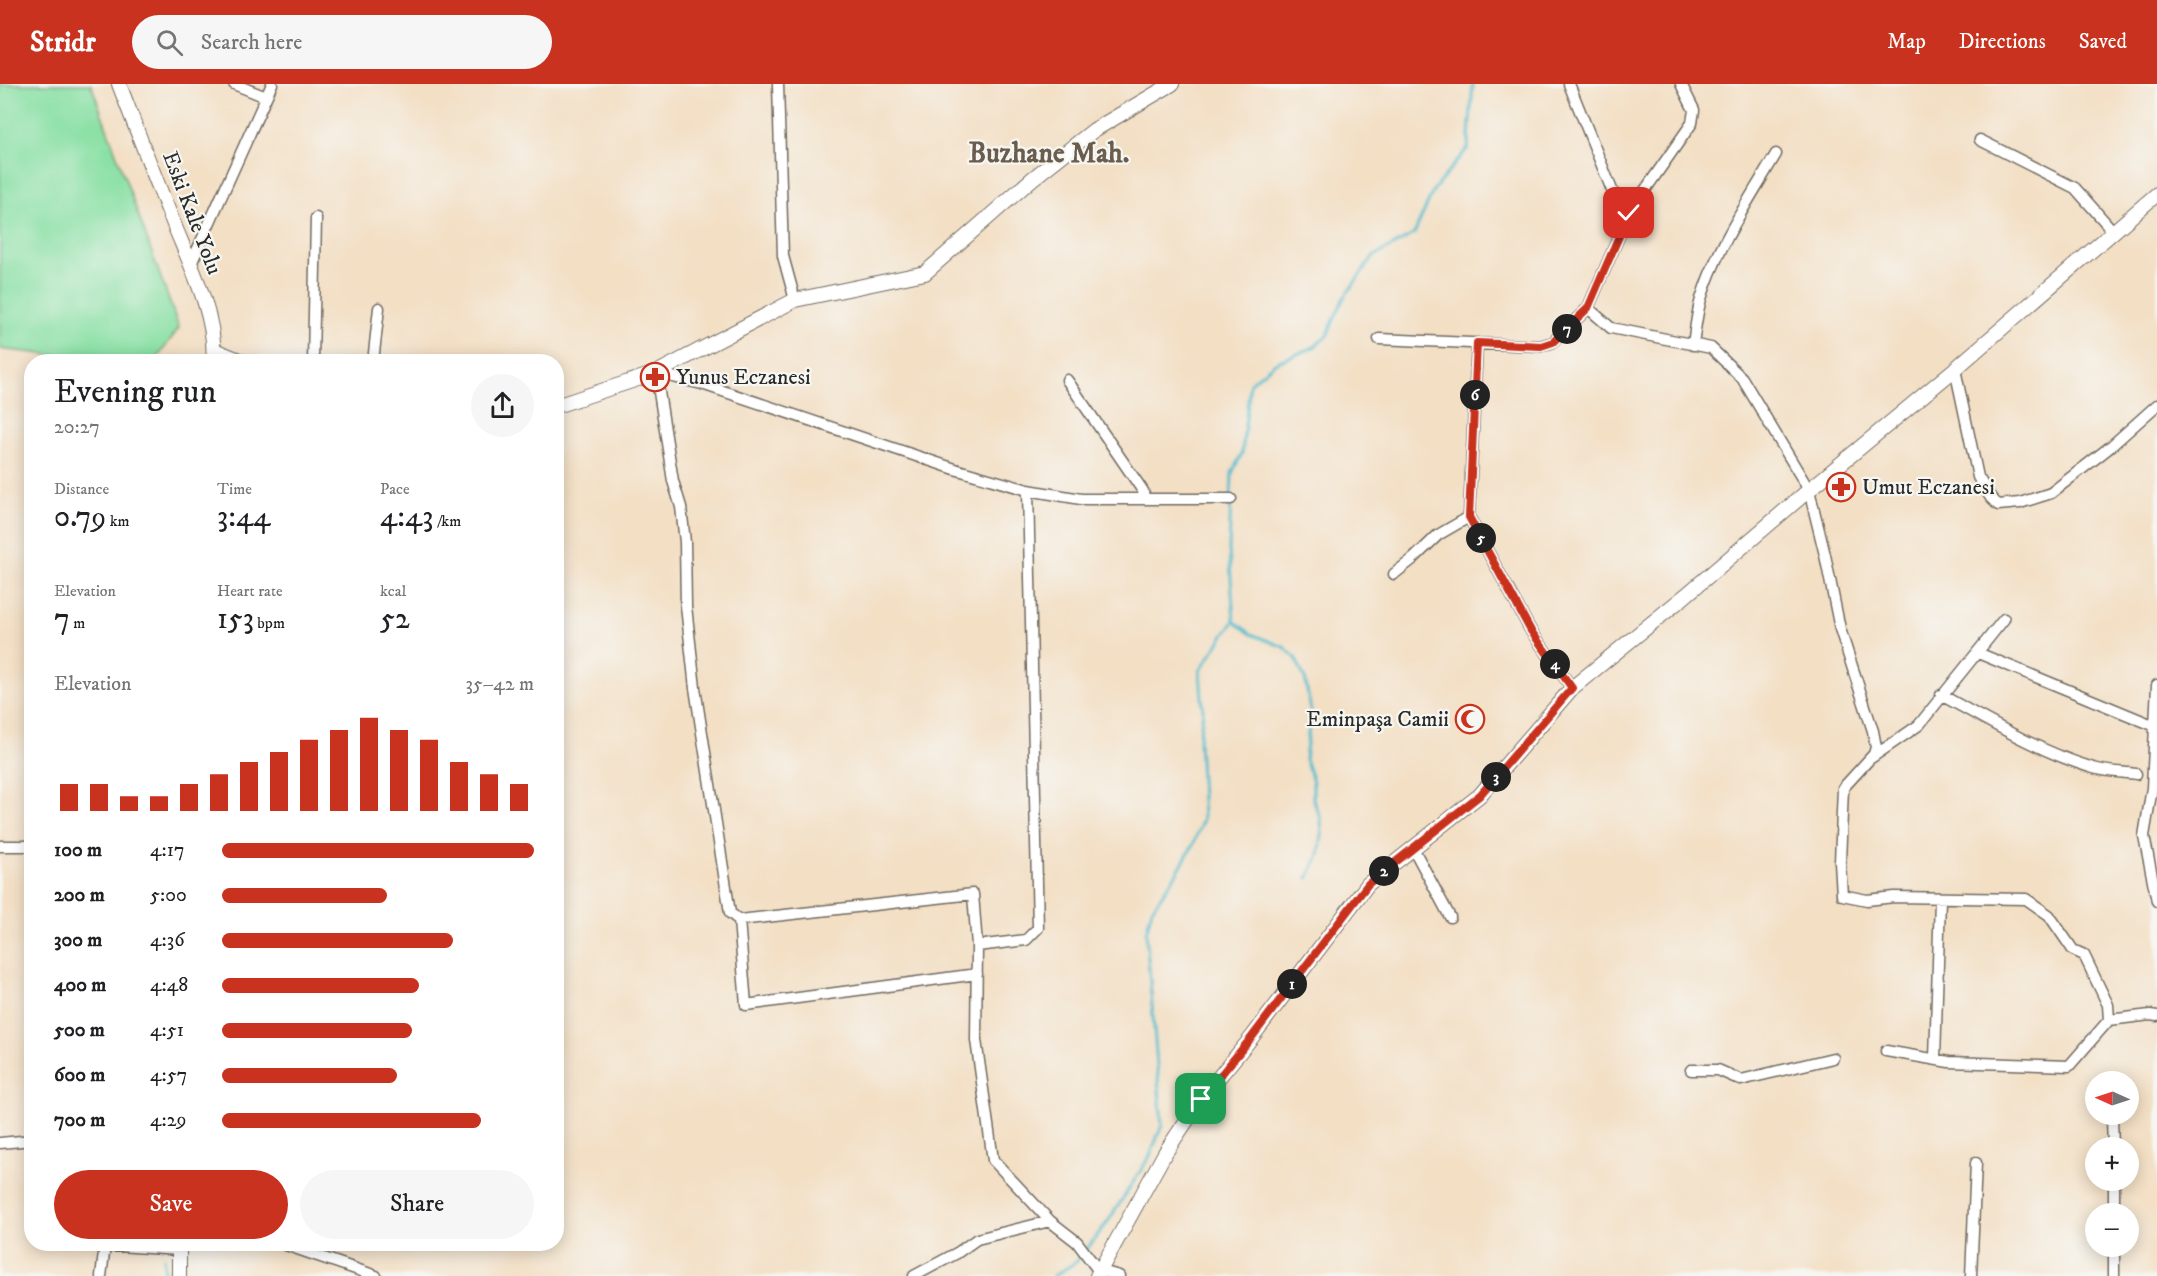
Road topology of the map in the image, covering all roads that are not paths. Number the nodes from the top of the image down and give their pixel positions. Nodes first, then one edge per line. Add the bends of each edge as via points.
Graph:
1 (119, 84) edge
2 (234, 84) edge
3 (272, 84) edge
4 (778, 84) edge
5 (1172, 84) edge
6 (1569, 84) edge
7 (1681, 84) edge
8 (266, 97) junction
9 (1980, 140) dead end
10 (1776, 154) dead end
11 (2157, 194) edge
12 (1629, 213) junction
13 (316, 218) dead end
14 (2113, 231) junction
15 (191, 264) junction
16 (795, 300) junction
17 (379, 308) dead end
18 (1588, 308) junction
19 (1379, 339) dead end
20 (1477, 343) junction
21 (1693, 345) junction
22 (214, 354) edge
23 (313, 354) edge
24 (374, 354) edge
25 (1955, 369) junction
26 (656, 373) junction
27 (1067, 380) dead end
28 (564, 403) edge
29 (2157, 405) edge
30 (1028, 490) junction
31 (1809, 490) junction
32 (1144, 499) junction
33 (1231, 499) dead end
34 (1469, 517) junction
35 (1394, 574) dead end
36 (2004, 619) dead end
37 (1978, 653) junction
38 (2157, 685) edge
39 (1572, 688) junction
40 (1941, 695) junction
41 (2155, 726) junction
42 (1871, 758) junction
43 (2136, 774) dead end
44 (0, 846) edge
45 (24, 846) edge
46 (1413, 848) junction
47 (1940, 898) junction
48 (2157, 901) edge
49 (1450, 917) dead end
50 (739, 920) junction
51 (977, 946) junction
52 (977, 974) junction
53 (2157, 1017) edge
54 (2109, 1020) junction
55 (1886, 1051) dead end
56 (1833, 1058) dead end
57 (1935, 1059) junction
58 (1691, 1070) dead end
59 (24, 1141) edge
60 (0, 1143) edge
61 (1976, 1163) dead end
62 (1050, 1221) junction
63 (103, 1251) edge
64 (179, 1251) edge
65 (303, 1251) edge
66 (2114, 1257) edge
67 (1096, 1269) edge
68 (101, 1276) edge
69 (179, 1276) edge
70 (376, 1276) edge
71 (914, 1276) edge
72 (1119, 1276) edge
73 (1971, 1276) edge
74 (2114, 1276) edge

1 - 15 street, Eski Kale Yolu
2 - 8 street
3 - 8 street
4 - 16 street via 783,255
5 - 16 street via 1094,130 925,273
6 - 12 street via 1616,200
7 - 12 street via 1694,110 1692,123
8 - 15 street
9 - 14 street via 2075,188
10 - 21 street via 1708,279
11 - 14 street
12 - 18 street
13 - 23 street
14 - 25 street
15 - 22 street, Eski Kale Yolu via 206,309
16 - 26 street
17 - 24 street
18 - 20 street via 1553,342 1541,346
18 - 21 street via 1611,328
19 - 20 street
20 - 34 street
21 - 31 street via 1711,348 1742,378
25 - 29 street via 1978,477 1998,504 2020,503 2051,493
25 - 31 street
26 - 28 street
26 - 30 street via 702,384
26 - 50 street via 673,481 681,507 686,606 703,744 730,913
27 - 32 street via 1143,490
30 - 32 street via 1082,499
30 - 51 street via 1038,928 1026,940
31 - 39 street
31 - 42 street via 1840,629 1873,731 1876,747
32 - 33 street
34 - 35 street via 1437,535
34 - 39 street via 1531,631
36 - 37 street
37 - 40 street
37 - 41 street
38 - 41 street
39 - 46 street via 1480,795
40 - 42 street via 1919,725
40 - 43 street via 2059,755 2092,768
41 - 48 street via 2152,788 2144,836
42 - 47 street via 1843,788 1842,895 1867,900
44 - 45 street
46 - 49 street
46 - 67 street via 1368,884 1201,1099
47 - 54 street via 2026,899 2049,915 2073,950 2084,955 2108,1005
47 - 57 street
50 - 51 street via 973,894
50 - 52 street via 746,1005
51 - 52 street
52 - 62 street via 976,1041 993,1160
53 - 54 street
54 - 57 street via 2069,1066
55 - 57 street
56 - 58 street via 1741,1080 1718,1070
59 - 60 street
61 - 73 street
62 - 67 street via 1077,1242
62 - 71 street via 977,1239
63 - 68 street
64 - 69 street
65 - 70 street
66 - 74 street
67 - 72 street

